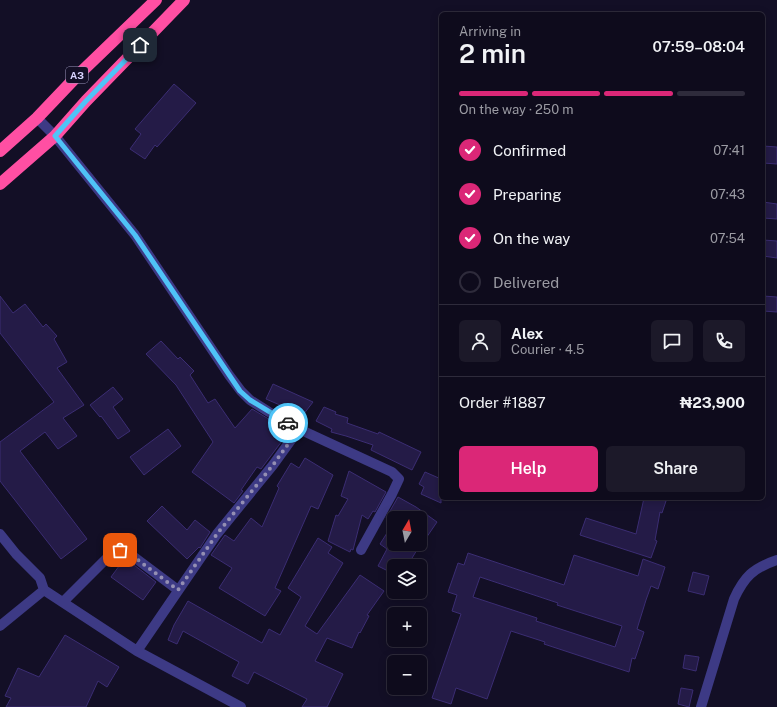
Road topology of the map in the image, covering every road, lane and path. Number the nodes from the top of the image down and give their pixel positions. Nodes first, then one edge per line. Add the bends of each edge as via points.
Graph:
1 (156, 0) edge
2 (184, 0) edge
3 (37, 118) junction
4 (55, 136) junction
5 (0, 151) edge
6 (0, 184) edge
7 (299, 429) junction
8 (0, 534) edge
9 (361, 550) dead end
10 (777, 560) edge
11 (44, 590) junction
12 (178, 590) junction
13 (63, 602) junction
14 (0, 626) edge
15 (137, 651) junction
16 (241, 707) edge
17 (701, 707) edge

1 - 3 highway, A3 via 76,76
2 - 4 highway, A3
3 - 4 street
3 - 5 highway, A3
4 - 6 highway, A3
4 - 7 street via 135,235 240,391 250,400
7 - 9 street via 392,472 399,479
7 - 12 street via 217,534
8 - 11 street via 40,578
10 - 17 street via 752,572 741,584
11 - 13 street
11 - 14 street
12 - 13 street via 126,551 120,550 114,551
12 - 15 street
13 - 15 street
15 - 16 street

